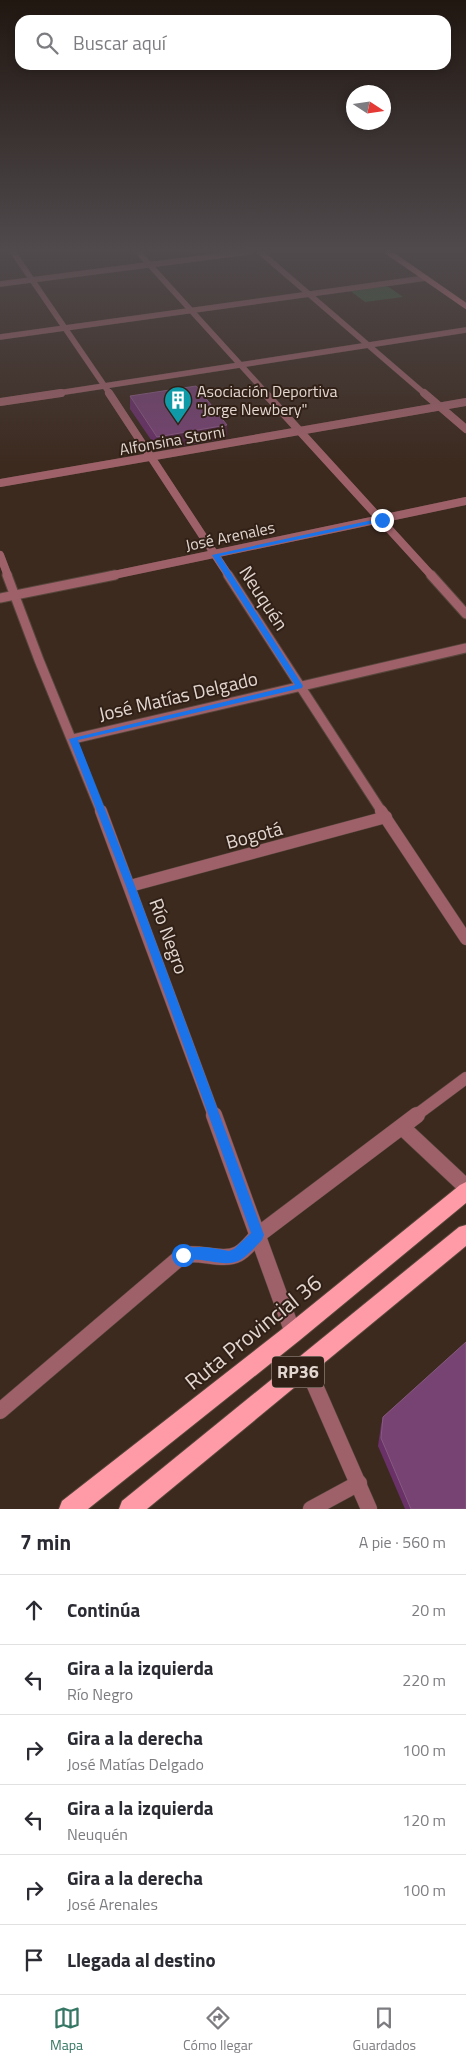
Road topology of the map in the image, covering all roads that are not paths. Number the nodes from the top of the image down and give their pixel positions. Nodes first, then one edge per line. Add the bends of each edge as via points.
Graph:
1 (61, 322) edge
2 (104, 322) edge
3 (202, 322) edge
4 (341, 322) edge
5 (65, 328) junction
6 (466, 330) edge
7 (0, 337) edge
8 (367, 345) junction
9 (242, 366) junction
10 (104, 386) junction
11 (0, 402) edge
12 (466, 402) edge
13 (439, 406) junction
14 (466, 429) edge
15 (302, 431) junction
16 (153, 457) junction
17 (0, 483) edge
18 (466, 501) edge
19 (382, 520) junction
20 (0, 555) edge
21 (216, 555) junction
22 (16, 595) junction
23 (0, 598) edge
24 (466, 614) edge
25 (466, 648) edge
26 (299, 686) junction
27 (73, 739) junction
28 (386, 817) junction
29 (130, 886) junction
30 (466, 939) edge
31 (466, 1078) edge
32 (402, 1128) junction
33 (466, 1189) edge
34 (466, 1234) edge
35 (258, 1235) junction
36 (293, 1333) junction
37 (306, 1365) junction
38 (0, 1411) edge
39 (358, 1483) junction
40 (70, 1509) edge
41 (130, 1509) edge
42 (311, 1509) edge
43 (369, 1509) edge

1 - 5 street, Neuquén
2 - 5 street
3 - 9 street
4 - 8 street
5 - 7 street
5 - 10 street, Neuquén
6 - 8 street
8 - 9 street
8 - 13 street
9 - 10 street
9 - 15 street
10 - 11 street
10 - 16 street, Neuquén
12 - 13 street, Alfonsina Storni
13 - 14 street
13 - 15 street, Alfonsina Storni
15 - 16 street, Alfonsina Storni
15 - 19 street
16 - 17 street, Alfonsina Storni
16 - 21 street, Neuquén
18 - 19 street, José Arenales
19 - 21 street, José Arenales
19 - 24 street
20 - 22 street, Río Negro
21 - 22 street, José Arenales
21 - 26 street, Neuquén
22 - 23 street, José Arenales
22 - 27 street, Río Negro via 39,660
25 - 26 street, José Matías Delgado
26 - 27 street, José Matías Delgado
26 - 28 street, Neuquén
27 - 29 street, Río Negro
28 - 29 street, Bogotá
28 - 30 street, Neuquén
29 - 35 street, Río Negro
31 - 32 street
32 - 33 street
32 - 35 street
33 - 36 main road, Ruta Provincial 36 / RP36
34 - 37 main road, RP36
35 - 36 street, Río Negro
35 - 38 street via 237,1255 229,1257 193,1252 183,1255
36 - 40 main road, Ruta Provincial 36 / RP36
37 - 39 street
37 - 41 main road, RP36
39 - 42 street
39 - 43 street

